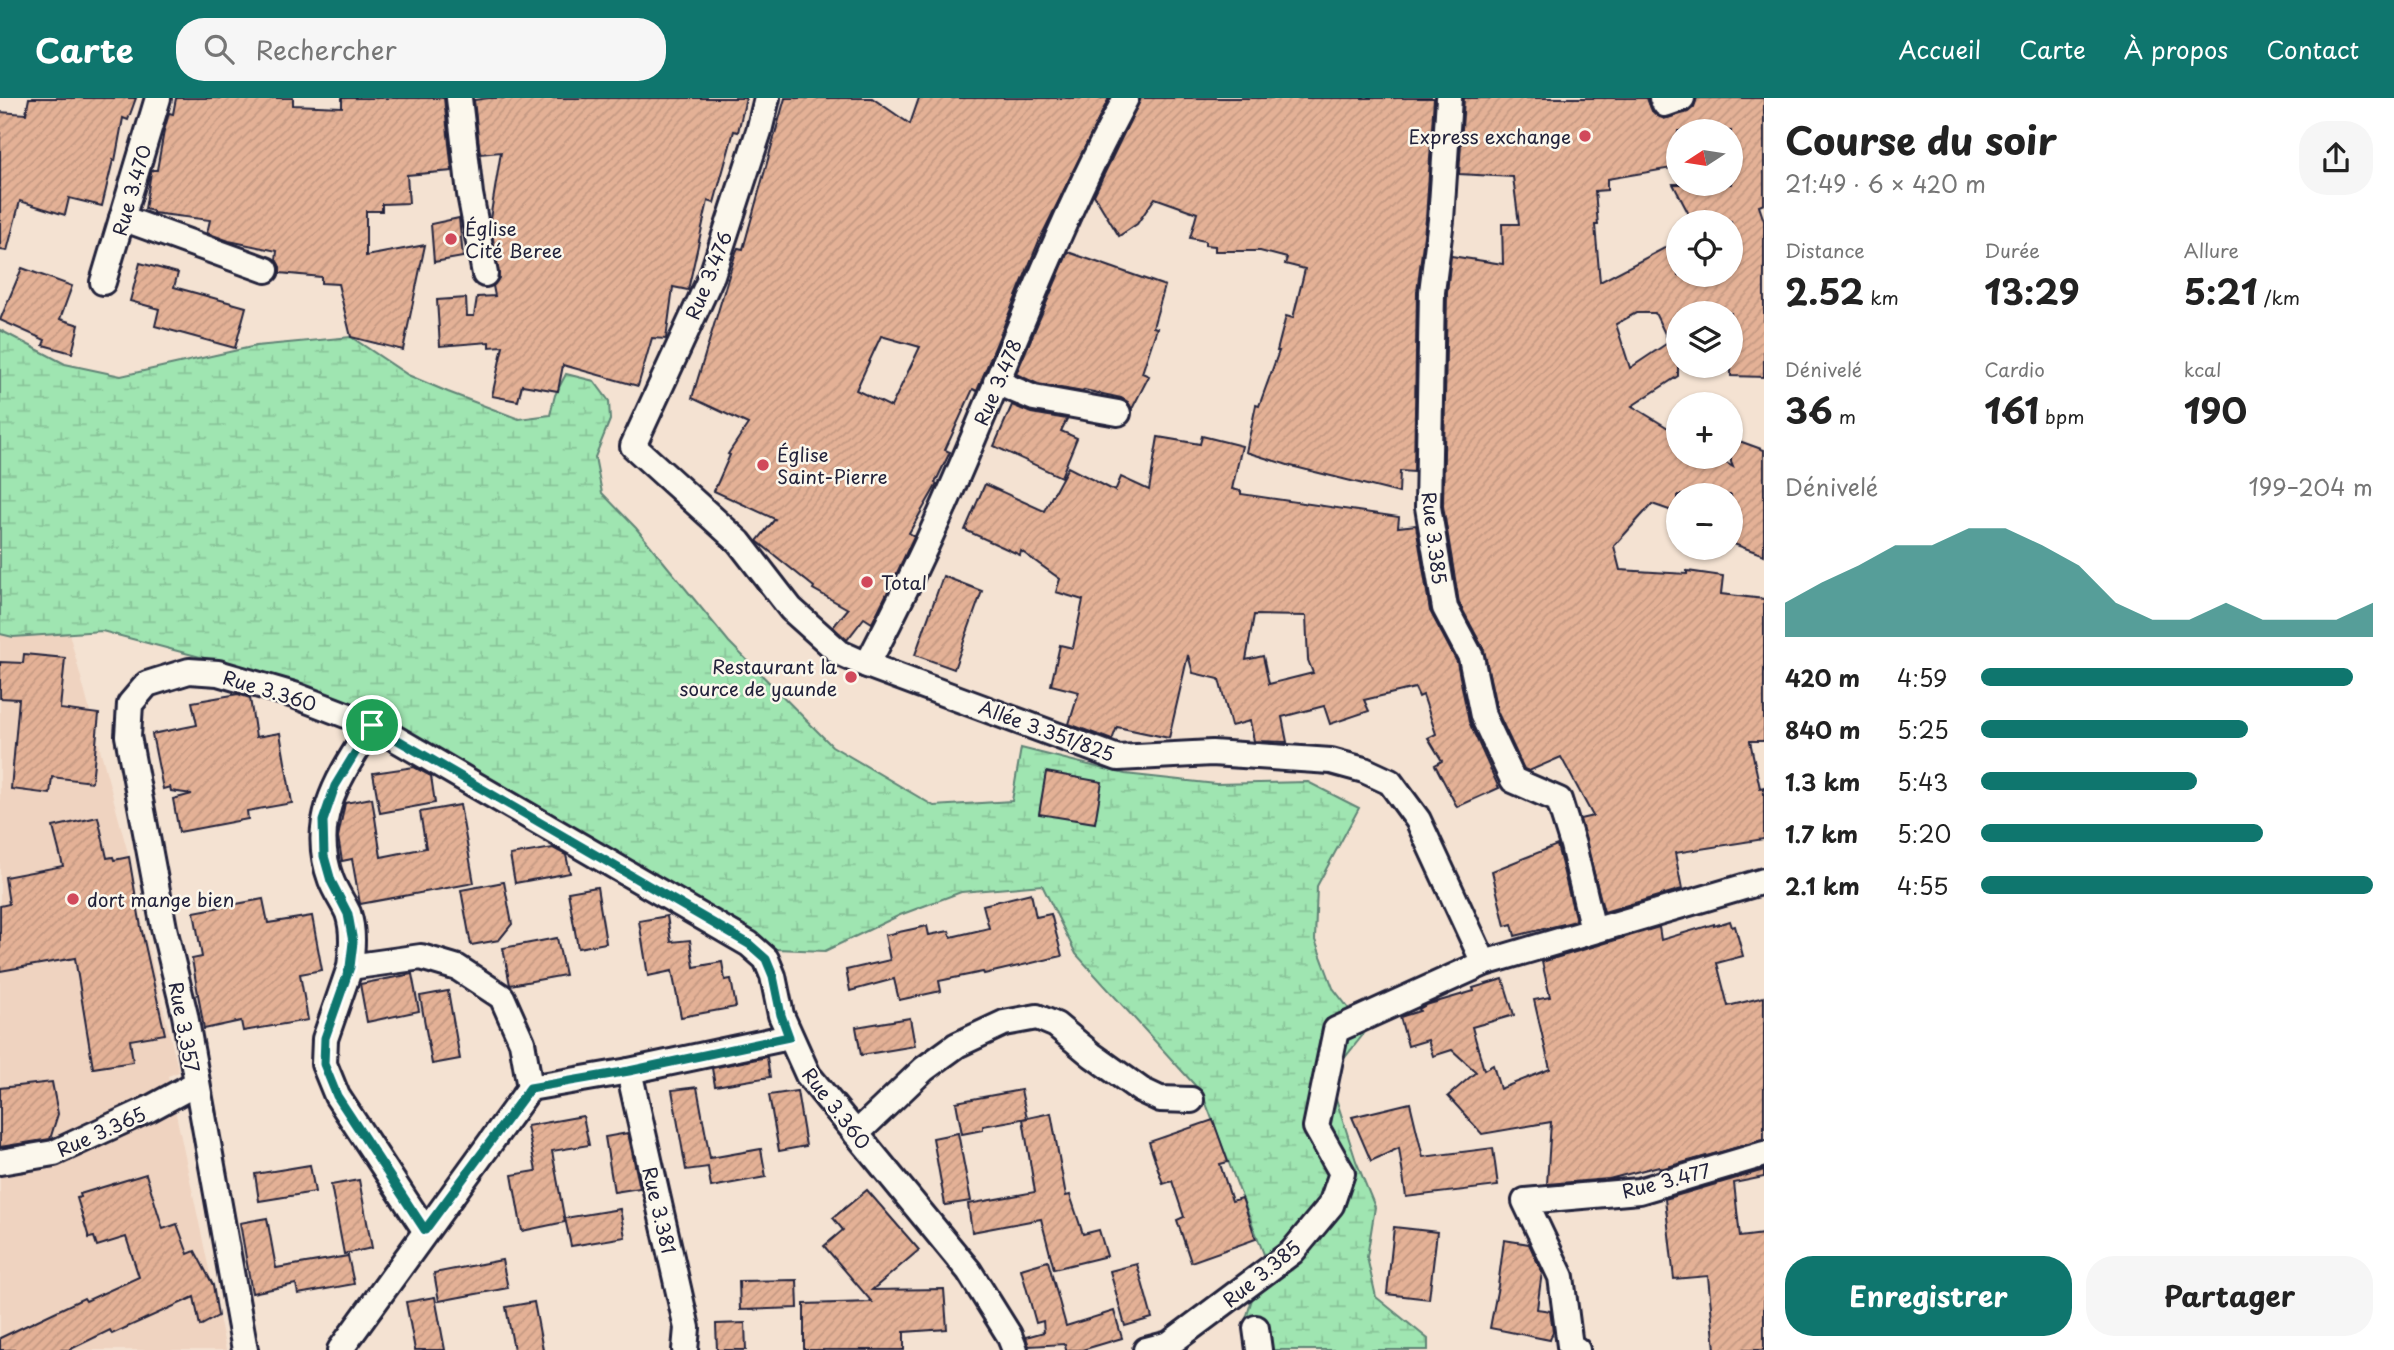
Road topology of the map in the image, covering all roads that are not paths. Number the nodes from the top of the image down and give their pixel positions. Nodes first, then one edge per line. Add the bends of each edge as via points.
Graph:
1 (158, 98) edge
2 (459, 98) edge
3 (767, 98) edge
4 (1126, 98) edge
5 (1449, 98) edge
6 (122, 218) junction
7 (266, 270) dead end
8 (485, 274) dead end
9 (103, 282) dead end
10 (996, 382) junction
11 (1118, 413) dead end
12 (634, 446) joint
13 (867, 665) junction
14 (130, 704) joint
15 (372, 725) junction
16 (1764, 881) edge
17 (1593, 930) junction
18 (1484, 963) junction
19 (350, 967) junction
20 (789, 1037) junction
21 (629, 1071) junction
22 (197, 1083) junction
23 (530, 1088) junction
24 (1191, 1100) dead end
25 (856, 1134) junction
26 (1764, 1154) edge
27 (0, 1162) edge
28 (425, 1230) junction
29 (245, 1350) edge
30 (340, 1350) edge
31 (685, 1350) edge
32 (1015, 1350) edge
33 (1146, 1350) edge
34 (1577, 1350) edge

1 - 6 street, Rue 3.470
2 - 8 street
3 - 12 street, Rue 3.476 via 712,275
4 - 10 street, Rue 3.478 via 1045,266
5 - 17 street, Rue 3.385 via 1432,292 1428,507 1445,608 1471,657 1483,716 1513,780 1559,800
6 - 7 street
6 - 9 street, Rue 3.470
10 - 11 street via 1034,398
10 - 13 street, Rue 3.478 via 908,587
12 - 13 street, Allée 3.351/825 via 739,542 791,609 840,653
13 - 18 street, Allée 3.351/825 via 1118,758 1212,753 1331,761 1390,782 1418,820
14 - 15 street, Rue 3.360 via 147,684 189,671 218,673
14 - 22 street, Rue 3.357 via 128,736
15 - 19 street via 335,786 323,821 324,856 348,914 353,942
15 - 20 street, Rue 3.360 via 749,944 766,959
16 - 17 street, Rue 3.385
17 - 18 street, Rue 3.385
18 - 33 street, Rue 3.385 via 1336,1030 1316,1127 1342,1174 1331,1205 1292,1252 1169,1344
19 - 23 street via 421,957 458,968 502,997 522,1042
19 - 28 street via 325,1038 324,1064 337,1096
20 - 21 street
20 - 25 street, Rue 3.360 via 808,1075
21 - 23 street
21 - 31 street, Rue 3.381 via 687,1328
22 - 27 street, Rue 3.365 via 54,1153
22 - 29 street, Rue 3.357
23 - 28 street
24 - 25 street via 1160,1099 1141,1090 1056,1025 1037,1017 1003,1023 957,1045 924,1069
25 - 32 street, Rue 3.360 via 969,1271
26 - 34 street, Rue 3.477 via 1639,1191 1525,1201 1561,1277 1570,1346
28 - 30 street

